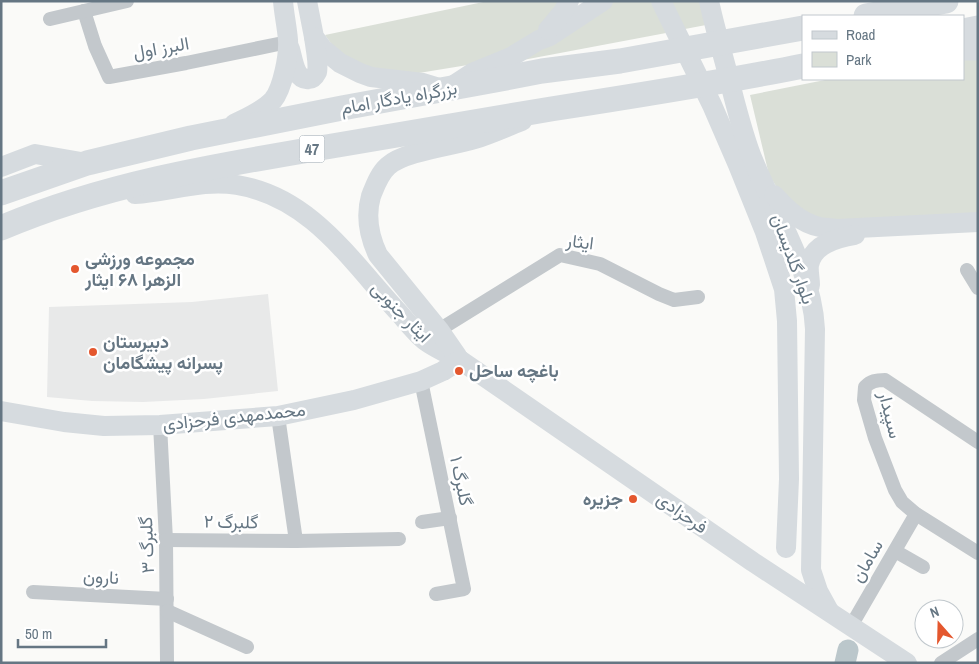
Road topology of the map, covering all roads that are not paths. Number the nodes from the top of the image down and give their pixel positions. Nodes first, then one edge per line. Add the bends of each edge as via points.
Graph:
1 (127, 1) edge
2 (282, 1) edge
3 (307, 1) edge
4 (569, 1) edge
5 (603, 1) edge
6 (661, 1) edge
7 (709, 1) edge
8 (946, 1) edge
9 (84, 11) junction
10 (871, 15) edge
11 (50, 19) dead end
12 (802, 28) edge
13 (978, 28) edge
14 (964, 31) edge
15 (314, 37) junction
16 (539, 40) junction
17 (288, 42) junction
18 (964, 48) edge
19 (978, 48) edge
20 (802, 66) edge
21 (446, 90) junction
22 (551, 109) junction
23 (214, 133) junction
24 (87, 163) junction
25 (1, 167) edge
26 (764, 184) junction
27 (1, 193) edge
28 (91, 196) junction
29 (978, 222) edge
30 (1, 228) edge
31 (978, 232) edge
32 (967, 270) dead end
33 (978, 288) edge
34 (698, 297) dead end
35 (812, 305) junction
36 (439, 330) junction
37 (460, 360) junction
38 (420, 381) junction
39 (1, 410) edge
40 (278, 416) junction
41 (160, 426) junction
42 (978, 442) edge
43 (916, 514) junction
44 (450, 518) junction
45 (422, 522) dead end
46 (399, 539) dead end
47 (166, 540) junction
48 (296, 541) junction
49 (786, 548) junction
50 (811, 548) junction
51 (895, 551) junction
52 (978, 553) edge
53 (753, 562) junction
54 (923, 567) dead end
55 (33, 592) dead end
56 (436, 594) dead end
57 (167, 605) junction
58 (830, 613) junction
59 (851, 626) junction
60 (978, 639) edge
61 (247, 647) dead end
62 (166, 663) edge
63 (907, 663) edge
64 (940, 663) edge

1 - 9 street
2 - 17 street
3 - 15 street
4 - 16 street via 564,12
5 - 16 street
6 - 49 street, بلوار گلدیسان via 738,165 784,289 788,322
7 - 26 street, بلوار گلدیسان via 742,127
8 - 10 highway
9 - 11 street
9 - 17 street, البرز اول via 109,77
12 - 21 highway, بزرگراه یادگار امام / 47
13 - 14 highway
15 - 17 street via 317,67 316,74 310,79 298,75
15 - 21 street via 330,56 360,73
16 - 21 street via 472,73
17 - 23 street via 284,76 275,98 255,114
18 - 19 highway
20 - 22 highway, بزرگراه یادگار امام / 47
21 - 23 highway, بزرگراه یادگار امام / 47
22 - 28 highway, بزرگراه یادگار امام / 47 via 222,165
22 - 36 street, ایثار جنوبی via 475,139 399,160 386,167 374,186 368,214 372,243 388,268
23 - 24 highway, بزرگراه یادگار امام / 47
24 - 25 street via 36,154
24 - 27 highway, بزرگراه یادگار امام / 47
26 - 29 street via 790,212 820,227 837,229
26 - 35 street, بلوار گلدیسان via 800,267
28 - 30 highway, بزرگراه یادگار امام / 47
28 - 37 street, ایثار جنوبی via 218,183 249,187 277,198 317,222 424,340
31 - 35 street via 872,233 832,241 821,246 812,256 809,270
32 - 33 street
34 - 36 street, ایثار via 674,300 600,264 560,255
35 - 50 street, بلوار گلدیسان via 815,329
36 - 37 street, ایثار جنوبی
37 - 38 street, محمدمهدی فرحزادی
37 - 53 street, فرحزادی
38 - 40 street, محمدمهدی فرحزادی via 354,400
38 - 44 street, گلبرگ ۱
39 - 41 street, محمدمهدی فرحزادی via 64,422
40 - 41 street, محمدمهدی فرحزادی
40 - 48 street
41 - 47 street, گلبرگ ۳
42 - 43 street, سپیدار via 884,380 870,382 865,387 864,400 875,438 895,490 909,510
43 - 51 street, سامان
43 - 52 street
44 - 45 street
44 - 56 street, گلبرگ ۱ via 464,589
46 - 48 street, گلبرگ ۲
47 - 48 street, گلبرگ ۲
47 - 57 street, گلبرگ ۳
49 - 50 street via 796,556
49 - 53 street via 773,558
50 - 58 street, بلوار گلدیسان via 811,570
51 - 54 street
51 - 59 street, سامان
53 - 58 street, فرحزادی
55 - 57 street, نارون
57 - 61 street
57 - 62 street, گلبرگ ۳
58 - 59 street, فرحزادی
59 - 63 street, فرحزادی
60 - 64 street

